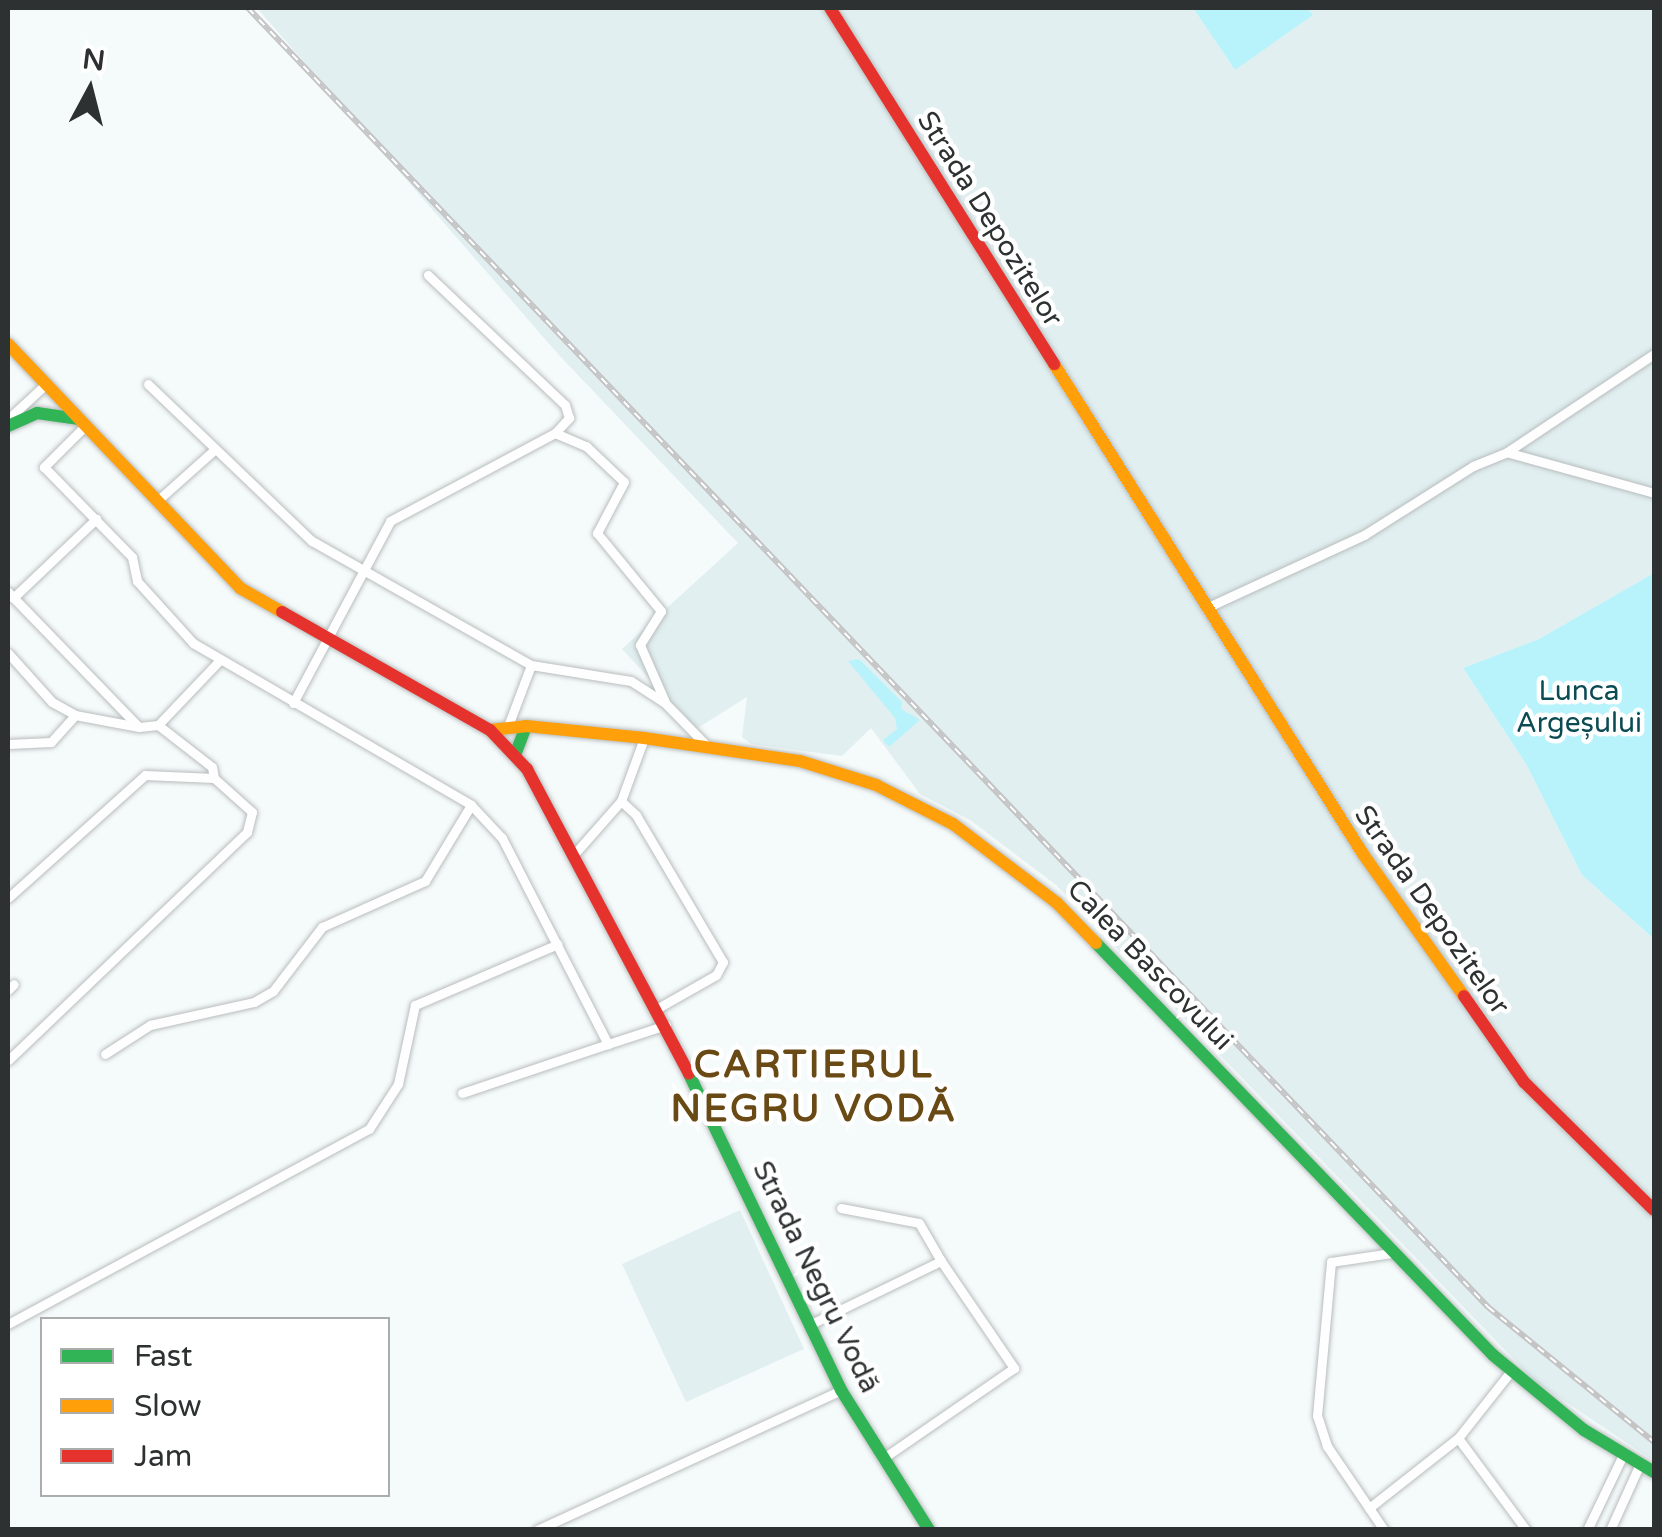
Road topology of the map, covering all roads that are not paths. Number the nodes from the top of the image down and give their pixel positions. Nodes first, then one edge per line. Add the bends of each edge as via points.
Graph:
1 (830, 8) edge
2 (428, 275) dead end
3 (8, 344) edge
4 (1654, 354) edge
5 (148, 384) dead end
6 (46, 385) junction
7 (8, 423) edge
8 (81, 423) junction
9 (555, 432) junction
10 (214, 450) junction
11 (1507, 452) junction
12 (1654, 493) edge
13 (155, 502) junction
14 (96, 518) junction
15 (364, 572) junction
16 (10, 595) edge
17 (1203, 609) junction
18 (330, 640) junction
19 (8, 654) edge
20 (218, 662) junction
21 (531, 665) junction
22 (665, 702) junction
23 (293, 703) junction
24 (75, 715) junction
25 (158, 725) junction
26 (139, 726) junction
27 (508, 726) junction
28 (526, 726) junction
29 (490, 730) junction
30 (644, 738) junction
31 (8, 744) edge
32 (707, 746) junction
33 (516, 755) junction
34 (214, 778) junction
35 (620, 801) junction
36 (471, 806) junction
37 (577, 851) junction
38 (8, 898) edge
39 (558, 944) junction
40 (658, 1008) junction
41 (666, 1025) junction
42 (608, 1044) junction
43 (105, 1054) dead end
44 (8, 1060) edge
45 (462, 1093) dead end
46 (841, 1208) dead end
47 (1654, 1210) edge
48 (1391, 1252) junction
49 (941, 1261) junction
50 (8, 1324) edge
51 (809, 1324) junction
52 (1511, 1372) junction
53 (841, 1390) junction
54 (1458, 1438) junction
55 (1623, 1455) junction
56 (882, 1459) junction
57 (1640, 1464) junction
58 (1654, 1472) edge
59 (1368, 1508) junction
60 (537, 1530) edge
61 (929, 1530) edge
62 (1384, 1530) edge
63 (1526, 1530) edge
64 (1587, 1530) edge
65 (1610, 1530) edge

1 - 17 main road, Strada Depozitelor
2 - 9 street via 570,412
3 - 6 main road, Strada Negru Vodă
4 - 11 street
5 - 10 street
6 - 7 street
6 - 8 main road, Strada Negru Vodă
7 - 8 main road via 37,413
8 - 13 main road, Strada Negru Vodă
8 - 14 street via 44,467
9 - 15 street via 390,520
9 - 22 street via 586,446 624,482 597,533 660,611 640,644
10 - 13 street
10 - 15 street via 312,541
11 - 12 street
11 - 17 street via 1326,556
13 - 18 main road, Strada Negru Vodă via 240,588
14 - 16 street
14 - 20 street via 132,557 137,581
15 - 18 street
15 - 21 street
16 - 26 street
17 - 47 main road, Strada Depozitelor via 1500,1051 1578,1144
18 - 23 street
18 - 29 main road, Strada Negru Vodă
19 - 24 street via 52,702
20 - 23 street
20 - 25 street
21 - 22 street via 631,681
21 - 27 street
22 - 32 street
23 - 36 street
24 - 26 street
24 - 31 street via 51,742
25 - 26 street
25 - 34 street via 212,766
27 - 28 main road, Calea Bascovului
27 - 29 main road, Calea Bascovului
28 - 30 main road, Calea Bascovului
28 - 33 main road
29 - 33 main road, Strada Negru Vodă
30 - 32 main road, Calea Bascovului
30 - 35 street
32 - 48 main road, Calea Bascovului via 838,771 915,804 992,849 1057,903
33 - 37 main road, Strada Negru Vodă
34 - 38 street via 155,772 136,780
34 - 44 street via 248,804 246,832
35 - 37 street
35 - 40 street via 636,815 723,962 716,975
36 - 39 street via 502,838
36 - 43 street via 425,881 322,927 273,991 254,1002 150,1025
37 - 40 main road, Strada Negru Vodă
39 - 42 street
39 - 50 street via 415,1004 398,1084 368,1129
40 - 41 main road, Strada Negru Vodă
41 - 42 street
41 - 51 main road, Strada Negru Vodă
42 - 45 street
46 - 49 street via 919,1223
48 - 52 main road, Calea Bascovului
48 - 59 street via 1344,1257 1331,1262 1326,1275 1317,1425
49 - 51 street
49 - 56 street via 1014,1368
51 - 53 main road, Strada Negru Vodă
52 - 54 street
52 - 55 main road, Calea Bascovului
53 - 56 main road, Strada Negru Vodă
53 - 60 street
54 - 59 street
54 - 63 street
55 - 57 main road, Calea Bascovului
55 - 64 street
56 - 61 main road, Strada Negru Vodă
57 - 58 main road, Calea Bascovului
57 - 65 street
59 - 62 street

